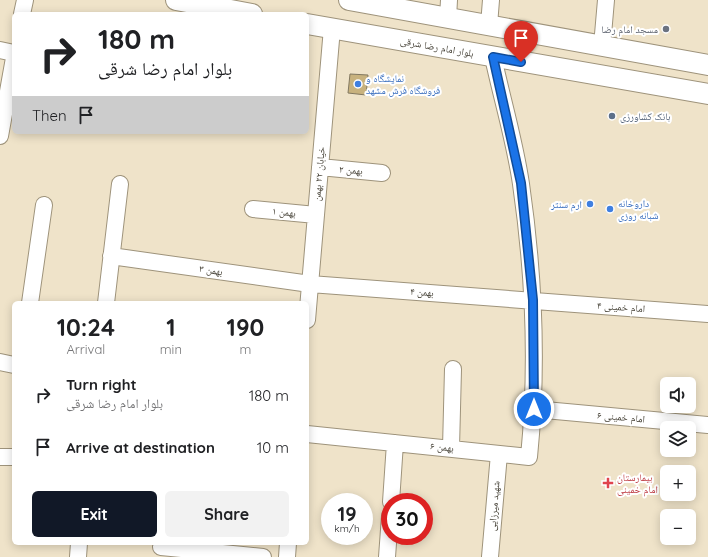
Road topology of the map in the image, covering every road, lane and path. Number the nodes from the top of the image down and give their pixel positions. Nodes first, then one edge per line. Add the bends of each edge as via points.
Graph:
1 (25, 0) edge
2 (176, 0) edge
3 (348, 0) edge
4 (491, 0) edge
5 (606, 0) edge
6 (411, 6) edge
7 (449, 9) edge
8 (22, 12) edge
9 (241, 12) edge
10 (309, 24) edge
11 (489, 25) junction
12 (332, 28) junction
13 (602, 46) junction
14 (0, 50) edge
15 (12, 53) edge
16 (493, 57) junction
17 (708, 65) edge
18 (12, 69) edge
19 (708, 94) edge
20 (0, 136) edge
21 (320, 167) junction
22 (382, 173) dead end
23 (120, 184) dead end
24 (44, 204) dead end
25 (253, 209) dead end
26 (316, 216) junction
27 (111, 256) junction
28 (310, 284) junction
29 (533, 300) junction
30 (30, 301) edge
31 (106, 301) edge
32 (309, 301) edge
33 (708, 314) edge
34 (0, 362) edge
35 (12, 364) edge
36 (454, 369) dead end
37 (534, 409) junction
38 (708, 425) edge
39 (309, 434) edge
40 (395, 442) junction
41 (451, 448) junction
42 (499, 454) junction
43 (0, 457) edge
44 (12, 457) edge
45 (392, 493) edge
46 (79, 545) edge
47 (288, 545) edge
48 (388, 545) edge
49 (161, 547) dead end
50 (78, 557) edge
51 (263, 557) edge
52 (287, 557) edge
53 (387, 557) edge
54 (490, 557) edge

1 - 8 street
2 - 9 main road
3 - 6 main road
4 - 11 street
5 - 13 street
6 - 7 main road
7 - 11 main road
10 - 12 main road, بلوار امام رضا شرقی
11 - 13 main road
12 - 16 main road, بلوار امام رضا شرقی
12 - 21 street, خیابان ۲۲ بهمن
13 - 17 main road
14 - 15 street
16 - 19 main road, بلوار امام رضا شرقی
16 - 29 street via 521,183
18 - 20 street
21 - 22 street, بهمن ۲
21 - 26 street, خیابان ۲۲ بهمن
23 - 27 street
24 - 30 street
25 - 26 street, بهمن ۱
26 - 28 street, خیابان ۲۲ بهمن
27 - 28 street, بهمن ۳
27 - 31 street
28 - 29 street, بهمن ۴
28 - 32 street, خیابان ۲۲ بهمن
29 - 33 street, امام خمینی ۴
29 - 37 street
34 - 35 street
36 - 41 street
37 - 38 street, امام خمینی ۶
37 - 42 street, بهمن ۶ via 529,457
39 - 40 street, بهمن ۶
40 - 41 street, بهمن ۶
40 - 45 street
41 - 42 street, بهمن ۶
42 - 54 street, شهید میرزایی
43 - 44 street
46 - 50 street
47 - 52 street
48 - 53 street
49 - 51 street

